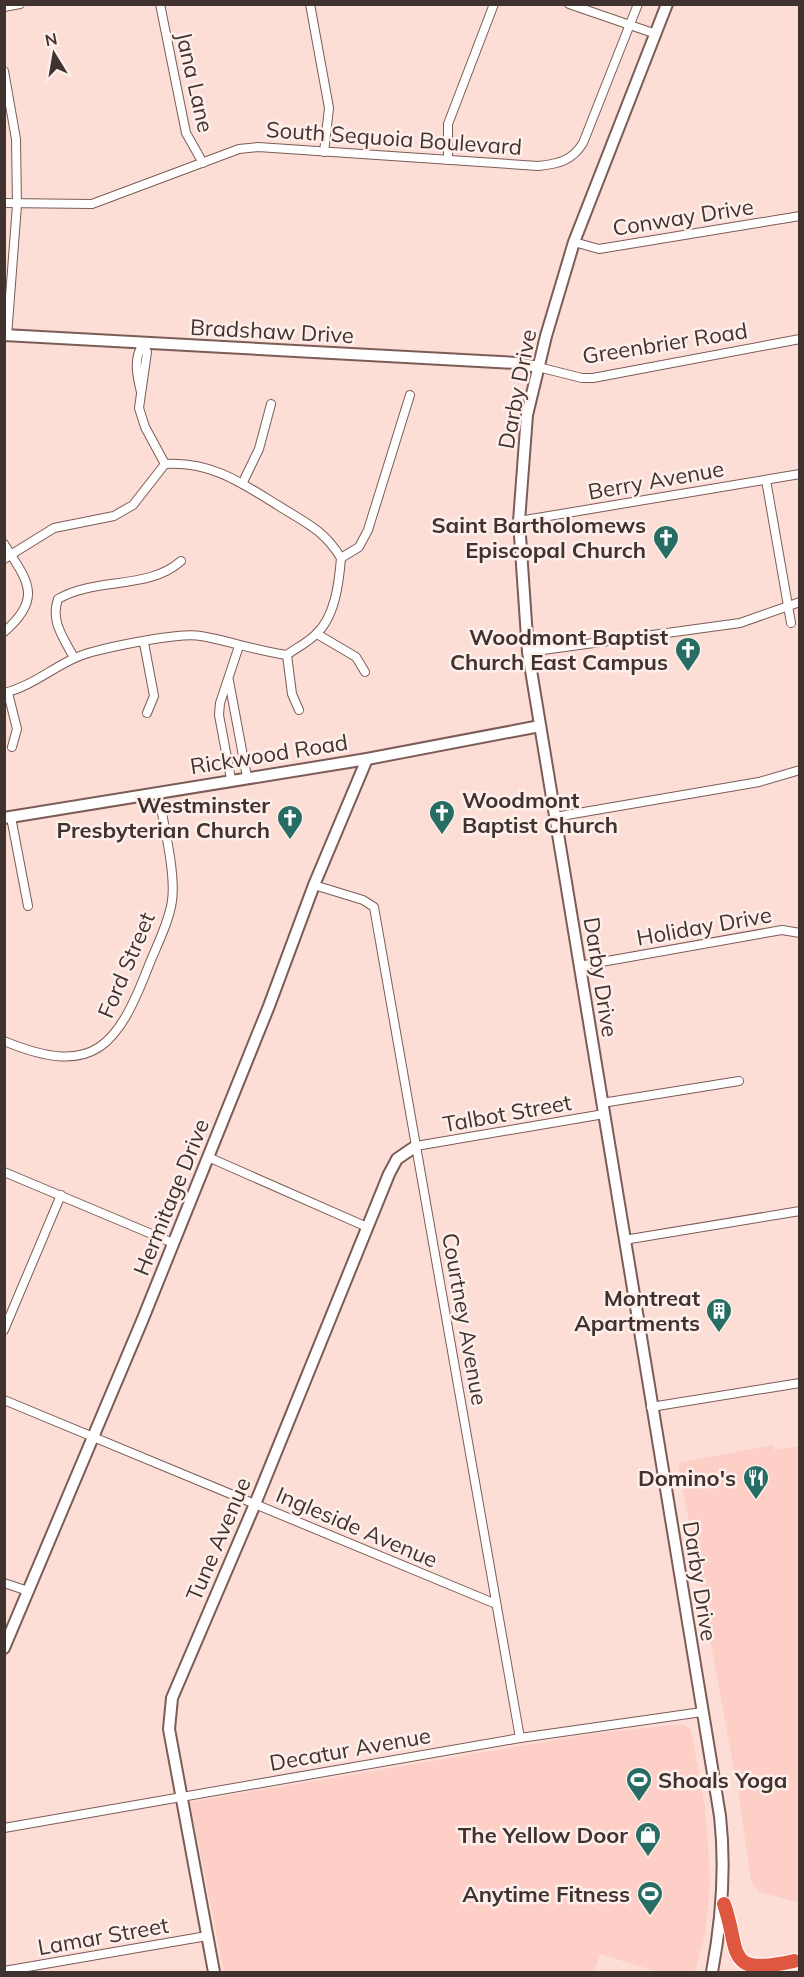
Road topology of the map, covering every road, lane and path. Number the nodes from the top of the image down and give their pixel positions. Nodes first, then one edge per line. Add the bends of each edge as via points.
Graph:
1 (20, 4) edge
2 (160, 4) edge
3 (310, 4) edge
4 (494, 4) edge
5 (569, 4) edge
6 (638, 4) edge
7 (667, 4) edge
8 (4, 7) edge
9 (630, 25) junction
10 (656, 34) junction
11 (4, 72) edge
12 (324, 152) junction
13 (448, 160) junction
14 (203, 163) junction
15 (4, 203) edge
16 (17, 205) junction
17 (800, 216) edge
18 (574, 242) junction
19 (6, 335) edge
20 (800, 339) edge
21 (143, 344) junction
22 (538, 367) junction
23 (410, 395) dead end
24 (271, 404) dead end
25 (165, 464) junction
26 (800, 474) edge
27 (766, 480) junction
28 (243, 482) junction
29 (519, 521) junction
30 (4, 544) edge
31 (8, 557) edge
32 (341, 558) junction
33 (181, 561) dead end
34 (800, 602) edge
35 (788, 604) junction
36 (791, 623) dead end
37 (4, 632) edge
38 (317, 634) junction
39 (144, 643) junction
40 (239, 646) junction
41 (528, 652) junction
42 (287, 655) junction
43 (74, 658) junction
44 (364, 672) dead end
45 (229, 680) junction
46 (6, 693) edge
47 (298, 710) dead end
48 (147, 713) dead end
49 (540, 726) junction
50 (12, 747) dead end
51 (368, 759) junction
52 (800, 770) edge
53 (247, 777) junction
54 (231, 779) junction
55 (158, 792) junction
56 (8, 817) edge
57 (555, 817) junction
58 (314, 885) junction
59 (28, 906) dead end
60 (800, 933) edge
61 (579, 966) junction
62 (4, 1041) edge
63 (739, 1081) dead end
64 (603, 1109) junction
65 (416, 1146) junction
66 (208, 1157) junction
67 (4, 1172) edge
68 (61, 1195) junction
69 (800, 1211) edge
70 (367, 1227) junction
71 (624, 1240) junction
72 (173, 1242) junction
73 (4, 1330) edge
74 (800, 1383) edge
75 (4, 1400) edge
76 (651, 1407) junction
77 (93, 1437) junction
78 (255, 1504) junction
79 (4, 1583) edge
80 (28, 1591) junction
81 (496, 1604) junction
82 (4, 1648) edge
83 (702, 1712) junction
84 (520, 1738) junction
85 (181, 1797) junction
86 (4, 1828) edge
87 (723, 1904) junction
88 (207, 1936) junction
89 (797, 1959) edge
90 (4, 1971) edge
91 (214, 1972) edge
92 (712, 1972) edge
93 (781, 1972) edge

1 - 8 street
2 - 14 street, Jana Lane via 186,134
3 - 12 street via 329,108
4 - 13 street via 448,124
5 - 9 street
6 - 9 street, South Sequoia Boulevard
7 - 10 main road, Darby Drive
9 - 10 street
9 - 13 street, South Sequoia Boulevard via 583,143 569,159 538,166
10 - 18 main road, Darby Drive
11 - 16 street via 16,138
12 - 13 street, South Sequoia Boulevard
12 - 14 street, South Sequoia Boulevard via 258,147 239,149
14 - 16 street, South Sequoia Boulevard via 92,204
15 - 16 street, South Sequoia Boulevard
16 - 19 street
17 - 18 street, Conway Drive via 599,249
18 - 22 main road, Darby Drive
19 - 21 main road, Bradshaw Drive
20 - 22 street, Greenbrier Road via 593,378
21 - 22 main road, Bradshaw Drive
21 - 25 street via 138,351 136,371 141,392 139,408
22 - 29 main road, Darby Drive via 527,415
23 - 32 street via 368,530 359,547
24 - 28 street via 259,449
25 - 28 street via 198,465
25 - 31 street via 133,505 114,516 54,528
26 - 27 street, Berry Avenue
27 - 29 street, Berry Avenue
27 - 35 street
28 - 32 street via 319,529
29 - 41 main road, Darby Drive
30 - 31 street
31 - 37 street via 27,578 28,599 20,619
32 - 38 street via 339,585
33 - 43 street via 168,573 74,589 58,599 54,621
34 - 35 street
35 - 36 street
35 - 41 street via 740,623
38 - 42 street
38 - 44 street via 356,657
39 - 40 street via 193,635
39 - 43 street
39 - 48 street via 154,696
40 - 42 street
40 - 45 street
41 - 49 main road, Darby Drive
42 - 47 street
43 - 46 street
45 - 53 street
45 - 54 street via 219,715
46 - 50 street via 13,705 17,729
49 - 51 main road, Rickwood Road
49 - 57 main road, Darby Drive
51 - 53 main road, Rickwood Road
51 - 58 main road, Hermitage Drive
52 - 57 street via 759,782
53 - 54 main road, Rickwood Road
54 - 55 main road, Rickwood Road
55 - 56 main road, Rickwood Road
55 - 62 street, Ford Street via 171,867 172,900 128,1017 116,1035 101,1047 82,1054 61,1058 31,1053
56 - 59 street
57 - 61 main road, Darby Drive
58 - 65 street, Courtney Avenue via 374,907
58 - 66 main road, Hermitage Drive
60 - 61 street, Holiday Drive via 782,930
61 - 64 main road, Darby Drive
63 - 64 street, Talbot Street
64 - 65 street, Talbot Street
64 - 71 main road, Darby Drive
65 - 70 main road, Tune Avenue via 397,1159
65 - 81 street, Courtney Avenue
66 - 70 street
66 - 72 main road, Hermitage Drive
67 - 68 street
68 - 72 street
68 - 73 street
69 - 71 street
70 - 78 main road, Tune Avenue
71 - 76 main road, Darby Drive
72 - 77 main road, Hermitage Drive
74 - 76 street
75 - 77 street, Ingleside Avenue
76 - 83 main road, Darby Drive
77 - 78 street, Ingleside Avenue
77 - 80 main road, Hermitage Drive
78 - 81 street, Ingleside Avenue
78 - 85 main road, Tune Avenue via 172,1698 169,1729
79 - 80 street
80 - 82 main road, Hermitage Drive
81 - 84 street, Courtney Avenue
83 - 84 street, Decatur Avenue
83 - 87 main road, Darby Drive via 722,1835
84 - 85 street, Decatur Avenue
85 - 86 street, Decatur Avenue
85 - 88 main road, Tune Avenue
87 - 89 highway via 731,1924 736,1958 745,1969 768,1972
87 - 92 main road, Darby Drive
88 - 90 street, Lamar Street
88 - 91 main road, Tune Avenue
89 - 93 highway

